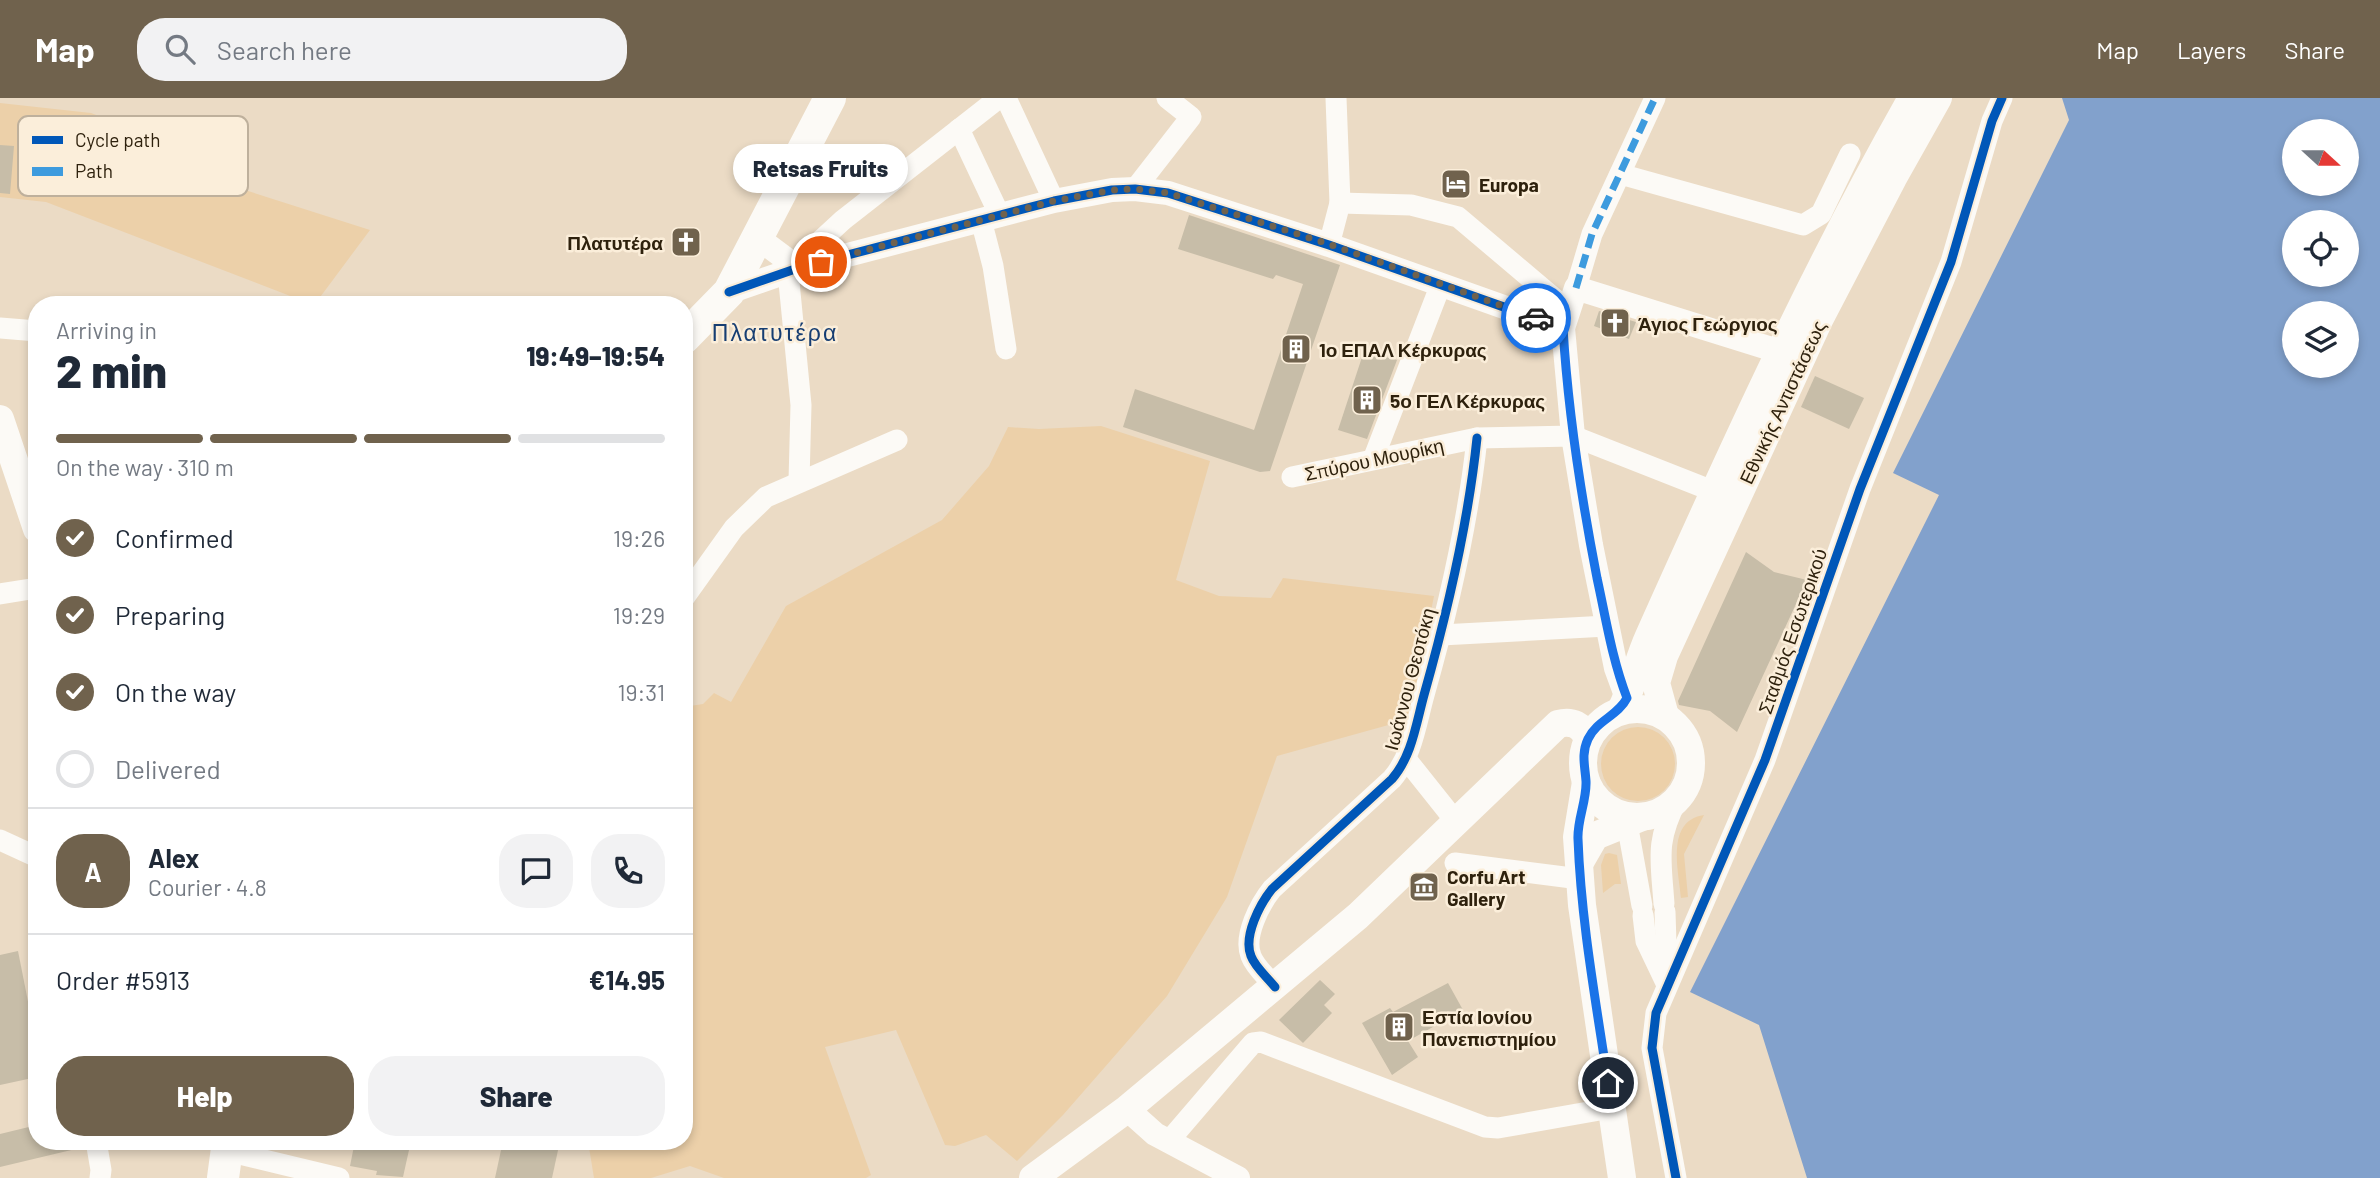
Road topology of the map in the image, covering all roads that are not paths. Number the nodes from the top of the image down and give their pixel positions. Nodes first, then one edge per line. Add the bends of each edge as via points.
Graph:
1 (830, 98) edge
2 (999, 98) edge
3 (1006, 98) edge
4 (1167, 98) edge
5 (1336, 98) edge
6 (1655, 98) edge
7 (2002, 98) edge
8 (1924, 100) edge
9 (959, 129) junction
10 (1850, 154) dead end
11 (1620, 174) junction
12 (1135, 189) junction
13 (1054, 201) junction
14 (1340, 203) junction
15 (991, 218) junction
16 (1843, 223) junction
17 (758, 238) junction
18 (1329, 244) junction
19 (793, 270) junction
20 (1441, 284) junction
21 (729, 292) junction
22 (1569, 308) junction
23 (0, 328) edge
24 (693, 329) edge
25 (28, 330) edge
26 (1006, 349) dead end
27 (1790, 355) junction
28 (0, 419) edge
29 (1573, 436) junction
30 (1477, 438) junction
31 (897, 440) dead end
32 (1374, 457) junction
33 (1292, 477) dead end
34 (799, 481) junction
35 (1725, 496) junction
36 (28, 500) edge
37 (693, 585) edge
38 (28, 589) edge
39 (0, 594) edge
40 (1607, 626) junction
41 (1441, 635) junction
42 (1624, 704) junction
43 (1665, 716) junction
44 (1588, 738) junction
45 (1406, 759) junction
46 (1586, 782) junction
47 (1677, 800) junction
48 (1635, 820) junction
49 (1457, 823) junction
50 (0, 840) edge
51 (28, 857) edge
52 (1455, 863) dead end
53 (1580, 870) junction
54 (1667, 985) junction
55 (1275, 987) junction
56 (1611, 1108) junction
57 (1127, 1109) junction
58 (1168, 1142) junction
59 (97, 1150) edge
60 (226, 1157) edge
61 (330, 1177) edge
62 (100, 1178) edge
63 (1033, 1178) edge
64 (1238, 1178) edge
65 (1622, 1178) edge
66 (1676, 1178) edge

1 - 17 main road
2 - 9 street
3 - 13 street
4 - 12 street via 1191,117
5 - 14 street
6 - 11 street
7 - 54 street, Σταθμός Εσωτερικού via 1951,262 1860,489 1765,761
8 - 16 main road, Εθνικής Αντιστάσεως
9 - 15 street
9 - 19 street via 833,228
10 - 16 street
11 - 16 street via 1794,225
11 - 22 street via 1592,234
12 - 13 street
12 - 18 street via 1168,193
13 - 15 street
14 - 18 street
14 - 22 street via 1410,205 1458,217
15 - 19 street
15 - 26 street
16 - 27 main road, Εθνικής Αντιστάσεως
17 - 19 street
17 - 21 main road
18 - 20 street
19 - 21 street
19 - 34 street via 801,405
20 - 22 street
20 - 32 street
21 - 24 main road
22 - 27 street
22 - 29 street
23 - 25 street
27 - 35 main road, Εθνικής Αντιστάσεως
28 - 36 main road
29 - 30 street, Σπύρου Μουρίκη
29 - 35 street, Σπύρου Μουρίκη
29 - 40 street
30 - 32 street, Σπύρου Μουρίκη
30 - 41 street, Ιωάννου Θεοτόκη via 1468,512
31 - 34 street
32 - 33 street, Σπύρου Μουρίκη
34 - 37 street via 749,511
35 - 42 main road, Εθνικής Αντιστάσεως via 1643,649
35 - 43 main road, Εθνικής Αντιστάσεως via 1658,670 1656,683
38 - 39 street
40 - 41 street
40 - 42 street
41 - 45 street, Ιωάννου Θεοτόκη
42 - 43 main road
42 - 44 main road
43 - 47 main road, Εθνικής Αντιστάσεως via 1685,736 1692,761 1687,784
44 - 46 main road via 1583,765
44 - 49 main road via 1578,725 1558,724
45 - 49 street
45 - 55 street, Ιωάννου Θεοτόκη via 1385,785 1262,902 1249,949
46 - 48 main road via 1611,811
46 - 53 main road via 1578,825
47 - 48 main road via 1659,813
47 - 54 street via 1662,830 1660,846
48 - 53 main road via 1595,835
48 - 54 street via 1646,941
49 - 55 main road
50 - 51 street
52 - 53 street
53 - 56 main road
54 - 66 street, Σταθμός Εσωτερικού via 1656,1013 1652,1048
55 - 57 main road
56 - 58 street via 1485,1127 1261,1042 1253,1043
56 - 65 main road
57 - 58 street
57 - 63 main road
58 - 64 street
59 - 62 street
60 - 61 street

